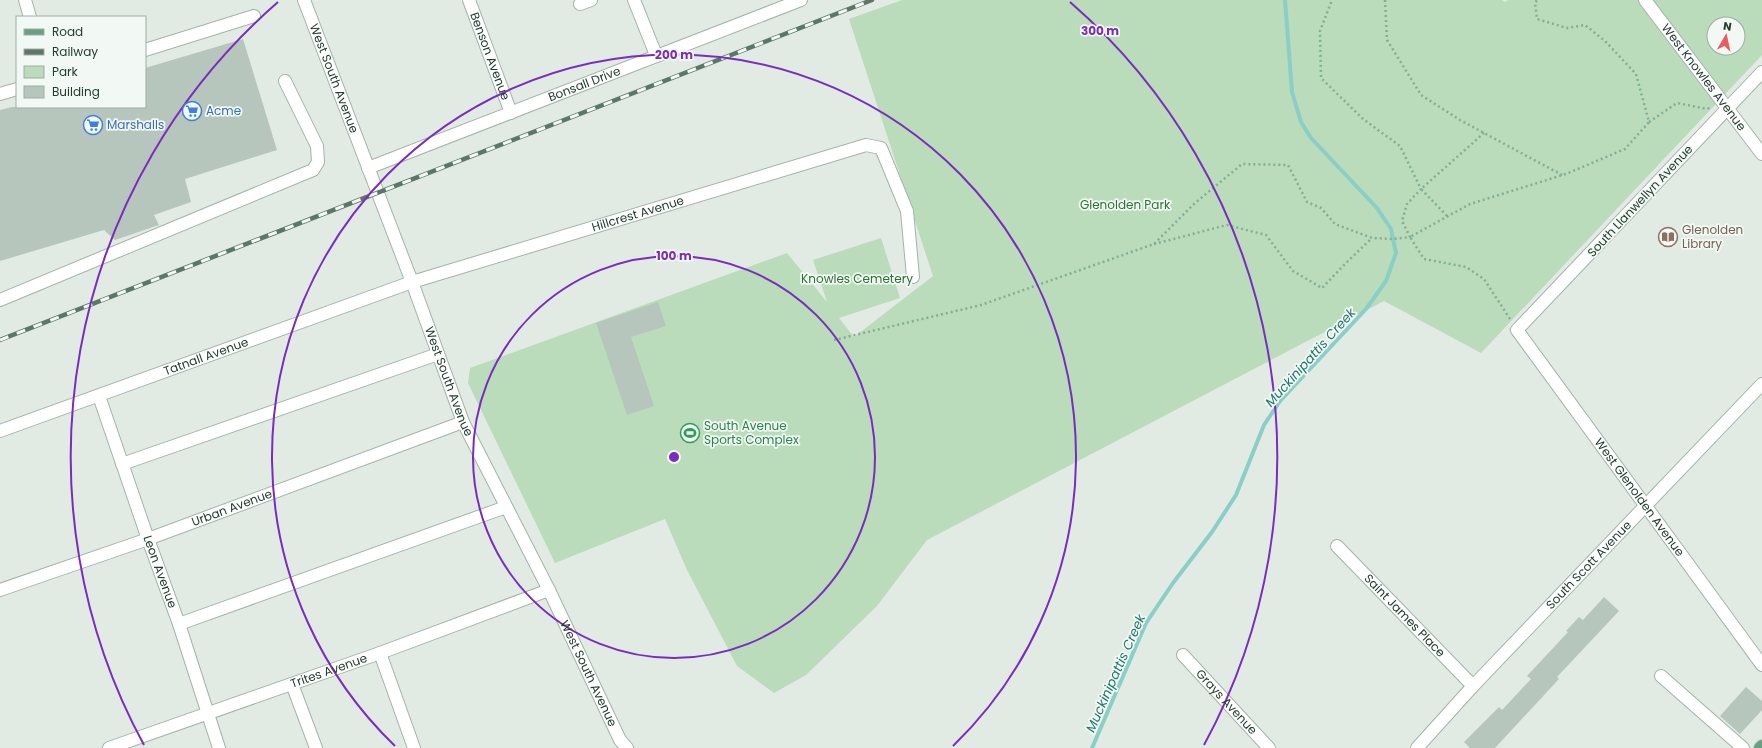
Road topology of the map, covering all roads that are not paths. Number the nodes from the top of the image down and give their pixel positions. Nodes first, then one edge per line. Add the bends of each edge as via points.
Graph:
1 (25, 0) edge
2 (304, 0) edge
3 (469, 0) edge
4 (634, 0) edge
5 (1645, 0) edge
6 (797, 1) edge
7 (30, 16) edge
8 (254, 16) dead end
9 (146, 50) edge
10 (656, 55) junction
11 (1762, 72) edge
12 (285, 81) dead end
13 (16, 89) edge
14 (0, 94) edge
15 (1726, 106) junction
16 (511, 113) junction
17 (1762, 154) edge
18 (368, 168) junction
19 (913, 277) dead end
20 (412, 282) junction
21 (0, 300) edge
22 (1518, 330) joint
23 (438, 354) junction
24 (1762, 384) edge
25 (99, 396) junction
26 (463, 422) junction
27 (0, 431) edge
28 (122, 464) junction
29 (506, 507) junction
30 (1646, 507) junction
31 (148, 539) junction
32 (1337, 546) dead end
33 (0, 590) edge
34 (549, 590) junction
35 (179, 624) junction
36 (380, 653) junction
37 (1183, 655) dead end
38 (1762, 665) edge
39 (1661, 676) dead end
40 (292, 684) junction
41 (1473, 686) junction
42 (207, 713) junction
43 (109, 748) edge
44 (219, 748) edge
45 (316, 748) edge
46 (414, 748) edge
47 (626, 748) edge
48 (1269, 748) edge
49 (1417, 748) edge
50 (1743, 748) edge

1 - 7 street
2 - 18 street, West South Avenue
3 - 16 street, Benson Avenue
4 - 10 street
5 - 15 street, West Knowles Avenue
6 - 10 street, Bonsall Drive
8 - 9 street
10 - 16 street, Bonsall Drive
11 - 15 street, South Llanwellyn Avenue
12 - 21 street via 317,146 318,162 313,170
13 - 14 street
15 - 17 street, West Knowles Avenue
15 - 22 street, South Llanwellyn Avenue
16 - 18 street, Bonsall Drive
18 - 20 street, West South Avenue
19 - 20 street, Hillcrest Avenue via 907,212 881,148 864,146
20 - 23 street, West South Avenue
20 - 25 street, Tatnall Avenue
22 - 30 street, West Glenolden Avenue
23 - 26 street, West South Avenue
23 - 28 street
24 - 30 street, South Scott Avenue
25 - 27 street, Tatnall Avenue
25 - 28 street, Leon Avenue
26 - 29 street, West South Avenue
26 - 31 street, Urban Avenue
28 - 31 street, Leon Avenue
29 - 34 street, West South Avenue
29 - 35 street
30 - 38 street, West Glenolden Avenue
30 - 41 street, South Scott Avenue
31 - 33 street, Urban Avenue
31 - 35 street, Leon Avenue
32 - 41 street, Saint James Place
34 - 36 street, Trites Avenue
34 - 47 street, West South Avenue
35 - 42 street, Leon Avenue
36 - 40 street, Trites Avenue
36 - 46 street
37 - 48 street, Grays Avenue
39 - 50 street
40 - 42 street, Trites Avenue
40 - 45 street
41 - 49 street, South Scott Avenue
42 - 43 street, Trites Avenue
42 - 44 street, Leon Avenue

